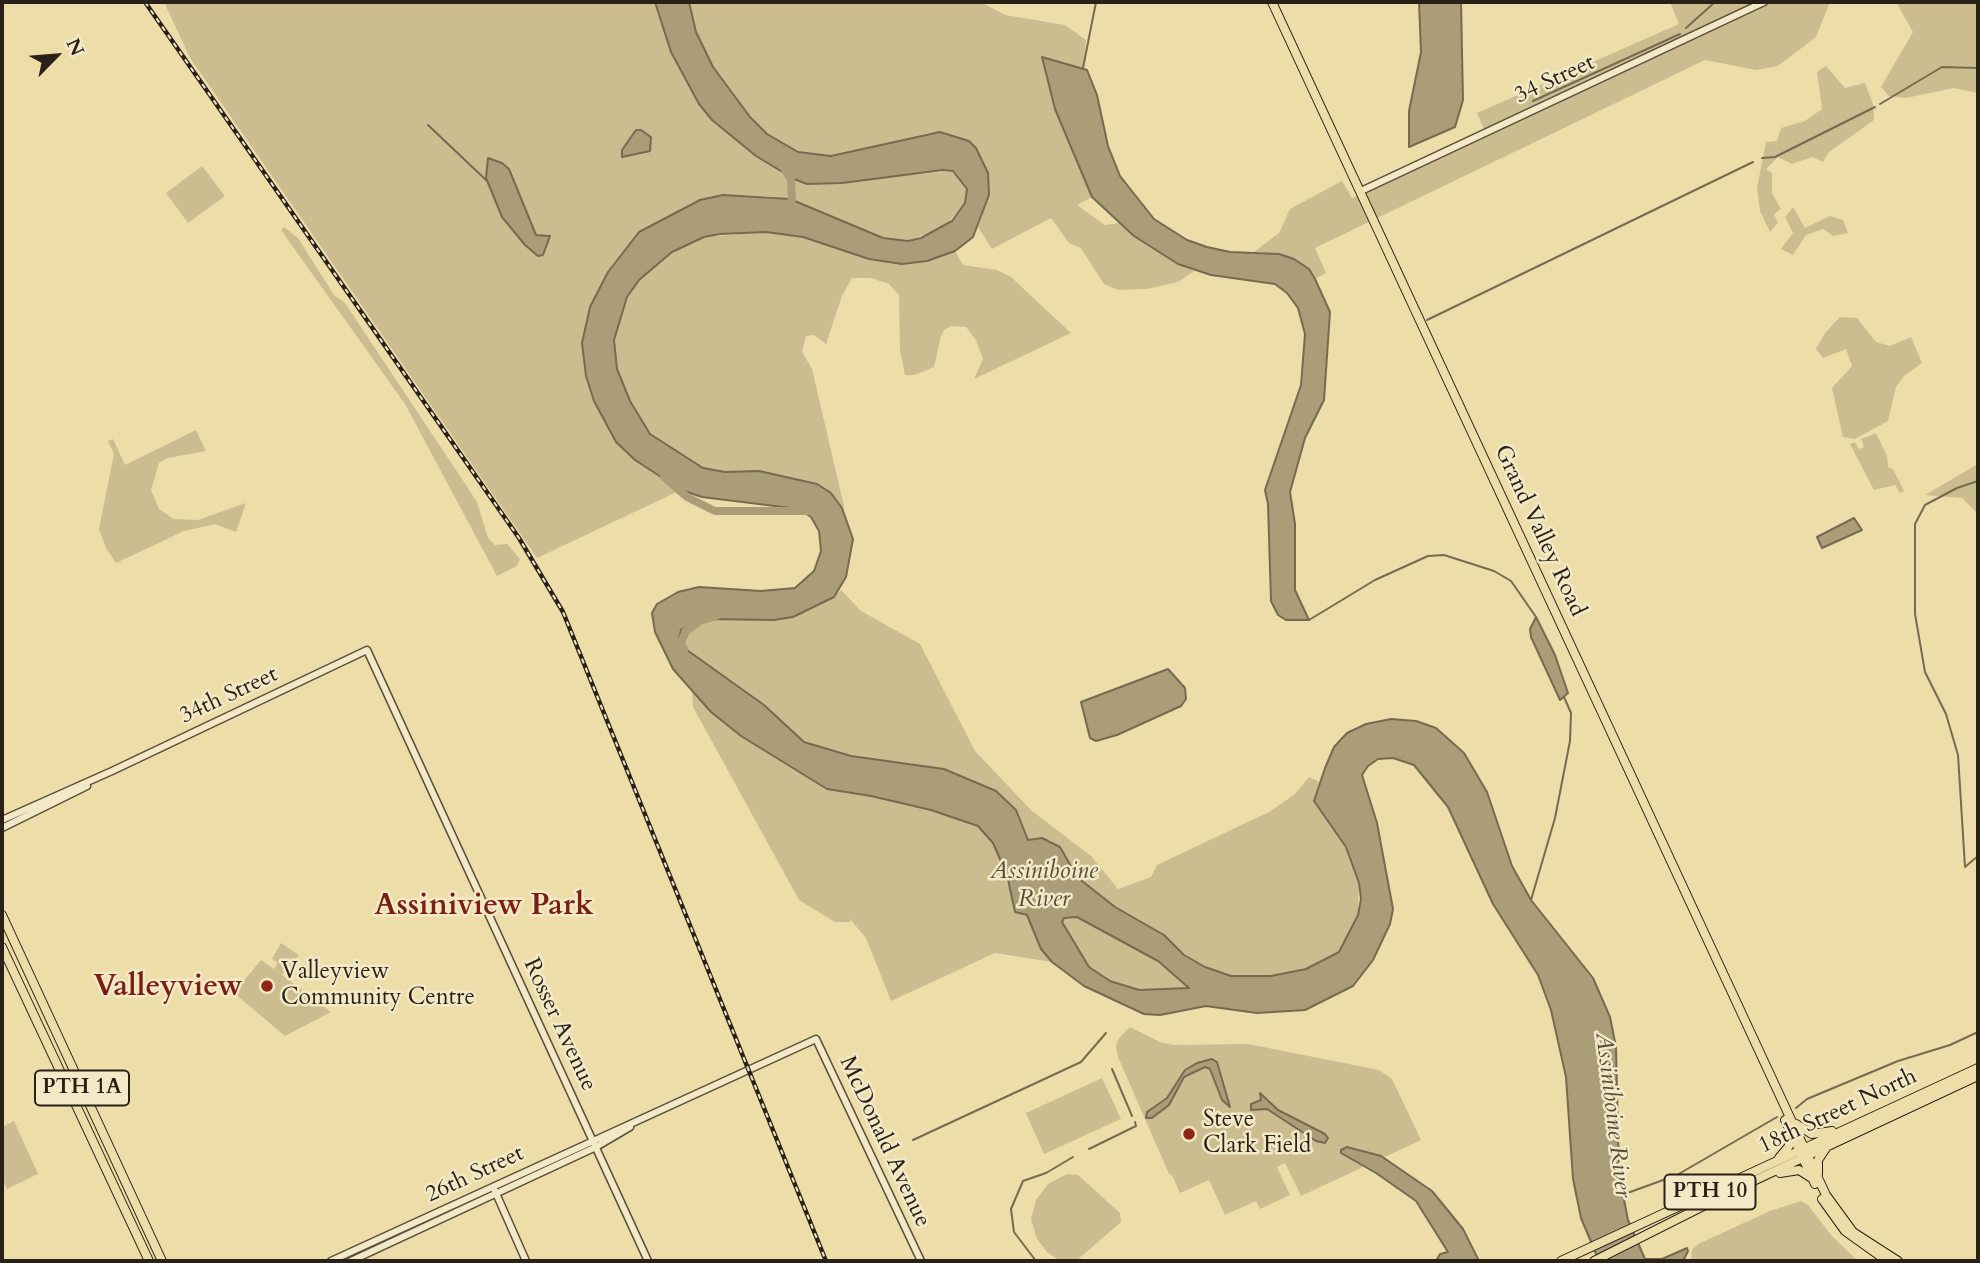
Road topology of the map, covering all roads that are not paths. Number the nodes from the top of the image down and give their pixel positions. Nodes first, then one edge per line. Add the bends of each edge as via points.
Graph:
1 (1272, 2) edge
2 (1764, 2) edge
3 (1361, 191) junction
4 (367, 650) joint
5 (52, 801) junction
6 (2, 820) edge
7 (2, 828) edge
8 (2, 915) edge
9 (2, 947) edge
10 (816, 1038) joint
11 (1978, 1068) edge
12 (1978, 1076) edge
13 (1769, 1078) junction
14 (1785, 1107) junction
15 (1889, 1113) junction
16 (1785, 1120) junction
17 (634, 1124) junction
18 (592, 1139) junction
19 (1835, 1142) junction
20 (596, 1147) junction
21 (1804, 1153) junction
22 (1769, 1164) junction
23 (1747, 1184) junction
24 (492, 1186) junction
25 (1819, 1186) junction
26 (496, 1194) junction
27 (1881, 1257) edge
28 (149, 1261) edge
29 (162, 1261) edge
30 (331, 1261) edge
31 (351, 1261) edge
32 (526, 1261) edge
33 (648, 1261) edge
34 (921, 1261) edge
35 (1560, 1261) edge
36 (1594, 1261) edge
37 (1898, 1261) edge

1 - 3 main road, Grand Valley Road
2 - 3 street, 34 Street
3 - 13 main road, Grand Valley Road
4 - 5 street, 34th Street
4 - 18 street, Rosser Avenue
5 - 6 street, 34th Street
5 - 7 street, 34th Street
8 - 29 main road, PTH 1A
9 - 28 main road, PTH 1A
10 - 17 street, 26th Street
10 - 34 street, McDonald Avenue
11 - 15 main road, 18th Street North / PTH 10
12 - 15 main road
13 - 14 main road, Grand Valley Road
13 - 16 main road, Grand Valley Road
14 - 15 main road via 1802,1129 1818,1135
14 - 21 main road, Grand Valley Road
15 - 19 main road, 18th Street North / PTH 10
15 - 21 main road, 18th Street North / PTH 10
16 - 21 main road, Grand Valley Road
16 - 22 main road via 1789,1146
17 - 18 street, 26th Street
17 - 20 street, 26th Street
18 - 20 street, Rosser Avenue
18 - 24 street, 26th Street
19 - 21 main road, 18th Street North / PTH 10
19 - 25 main road via 1817,1164
20 - 26 street, 26th Street
20 - 33 street, Rosser Avenue
21 - 22 main road, 18th Street North / PTH 10
21 - 23 main road, 18th Street North / PTH 10
21 - 25 main road
22 - 35 main road, 18th Street North / PTH 10
23 - 25 main road via 1794,1169
23 - 36 main road, 18th Street North / PTH 10
24 - 26 street
24 - 30 street, 26th Street
25 - 27 main road via 1850,1229
25 - 27 main road via 1835,1219
26 - 31 street, 26th Street
26 - 32 street
27 - 37 main road

